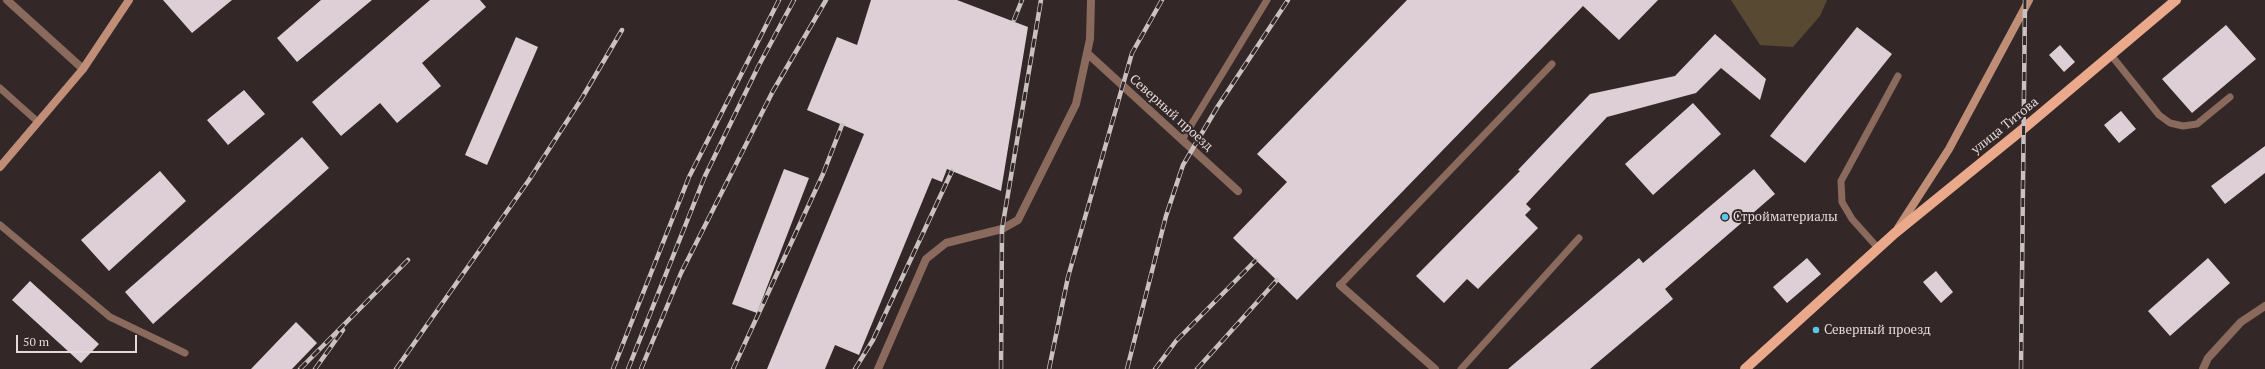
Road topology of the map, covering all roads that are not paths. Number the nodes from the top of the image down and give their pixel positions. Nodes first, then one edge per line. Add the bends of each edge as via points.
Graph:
1 (7, 0) edge
2 (129, 0) edge
3 (1091, 0) edge
4 (1267, 0) edge
5 (2029, 0) edge
6 (2176, 0) edge
7 (1087, 52) junction
8 (2111, 55) junction
9 (1552, 64) dead end
10 (83, 68) junction
11 (1898, 76) dead end
12 (0, 88) edge
13 (2230, 98) dead end
14 (38, 122) junction
15 (1182, 140) junction
16 (0, 167) edge
17 (1238, 191) dead end
18 (0, 225) edge
19 (1895, 233) junction
20 (1579, 238) dead end
21 (1878, 248) junction
22 (1340, 286) joint
23 (2265, 306) edge
24 (185, 353) dead end
25 (1751, 367) edge
26 (878, 369) edge
27 (1435, 369) edge
28 (1461, 369) edge
29 (2203, 369) edge

1 - 10 street
2 - 10 street
3 - 7 street via 1090,40
4 - 15 lane
5 - 19 street via 1949,148
6 - 8 main road, улица Титова
7 - 15 street, Северный проезд
7 - 26 street via 1076,104 1018,220 1002,229 946,243 926,259
8 - 13 lane via 2159,115 2170,123 2183,126 2196,124
8 - 19 main road, улица Титова
9 - 22 lane
10 - 14 street
11 - 21 lane via 1841,181 1842,202 1852,219
12 - 14 lane
14 - 16 street
15 - 17 street, Северный проезд
18 - 24 lane via 110,317
19 - 21 main road, улица Титова
20 - 28 lane
21 - 25 main road, улица Титова
22 - 27 street
23 - 29 street via 2241,322 2208,358

